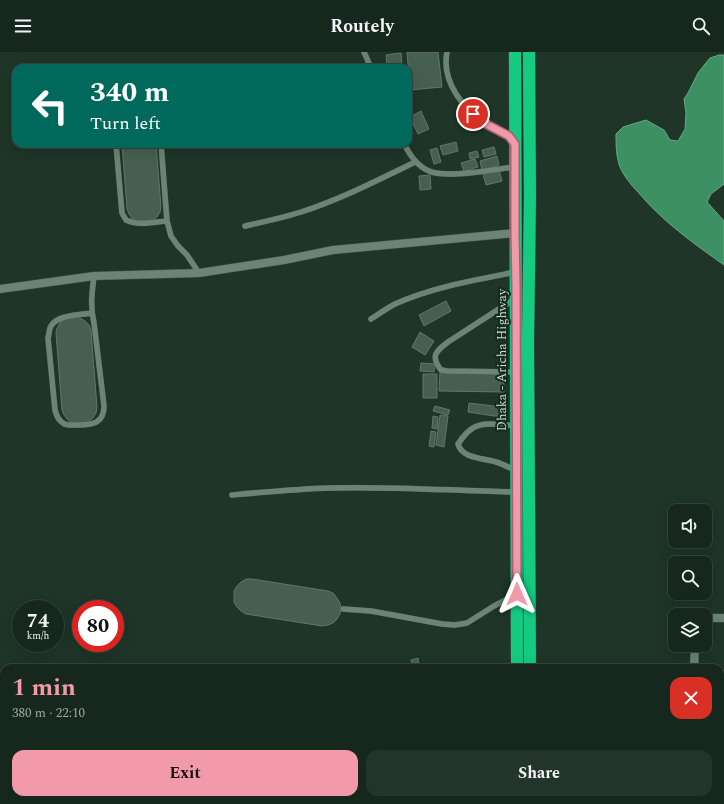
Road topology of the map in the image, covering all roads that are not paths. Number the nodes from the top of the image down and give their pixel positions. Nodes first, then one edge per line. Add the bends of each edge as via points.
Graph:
1 (364, 52) edge
2 (447, 52) edge
3 (515, 52) edge
4 (529, 52) edge
5 (369, 64) edge
6 (515, 144) junction
7 (116, 148) edge
8 (161, 148) edge
9 (406, 148) edge
10 (415, 162) junction
11 (515, 167) junction
12 (167, 220) junction
13 (244, 226) dead end
14 (515, 233) junction
15 (516, 272) junction
16 (199, 273) junction
17 (94, 276) junction
18 (0, 289) edge
19 (516, 298) junction
20 (92, 313) junction
21 (371, 319) dead end
22 (516, 372) junction
23 (516, 426) junction
24 (517, 471) junction
25 (517, 492) junction
26 (232, 495) dead end
27 (517, 594) junction
28 (343, 609) dead end
29 (712, 618) edge
30 (724, 618) edge
31 (695, 652) edge
32 (517, 664) edge
33 (530, 664) edge
34 (694, 664) edge

1 - 5 lane
2 - 6 lane via 447,74 461,102 479,119 509,136
3 - 6 highway, Dhaka - Aricha Highway
4 - 33 highway, Dhaka - Aricha Highway
6 - 11 highway, Dhaka - Aricha Highway
7 - 12 lane via 122,213 126,220 140,224
8 - 12 lane
9 - 10 lane
10 - 11 lane via 428,171 442,174
10 - 13 lane via 324,204
11 - 14 highway, Dhaka - Aricha Highway
12 - 16 lane via 171,236
14 - 15 highway, Dhaka - Aricha Highway
14 - 16 street via 333,250
15 - 19 highway, Dhaka - Aricha Highway
15 - 21 lane via 422,294 394,304
16 - 17 street
17 - 18 street
17 - 20 lane
19 - 22 highway, Dhaka - Aricha Highway
19 - 22 lane via 448,342 435,355 436,363 441,370
20 - 20 lane via 104,414 95,423 69,425 62,423 55,410 48,338 50,327 55,320
22 - 23 highway, Dhaka - Aricha Highway
23 - 24 highway, Dhaka - Aricha Highway
23 - 24 lane via 490,424 474,427 458,444 461,451 469,456 502,464
24 - 25 highway, Dhaka - Aricha Highway
25 - 26 lane via 329,488
25 - 27 highway, Dhaka - Aricha Highway
27 - 28 lane via 467,623 455,625
27 - 32 highway, Dhaka - Aricha Highway
29 - 30 street
31 - 34 street

